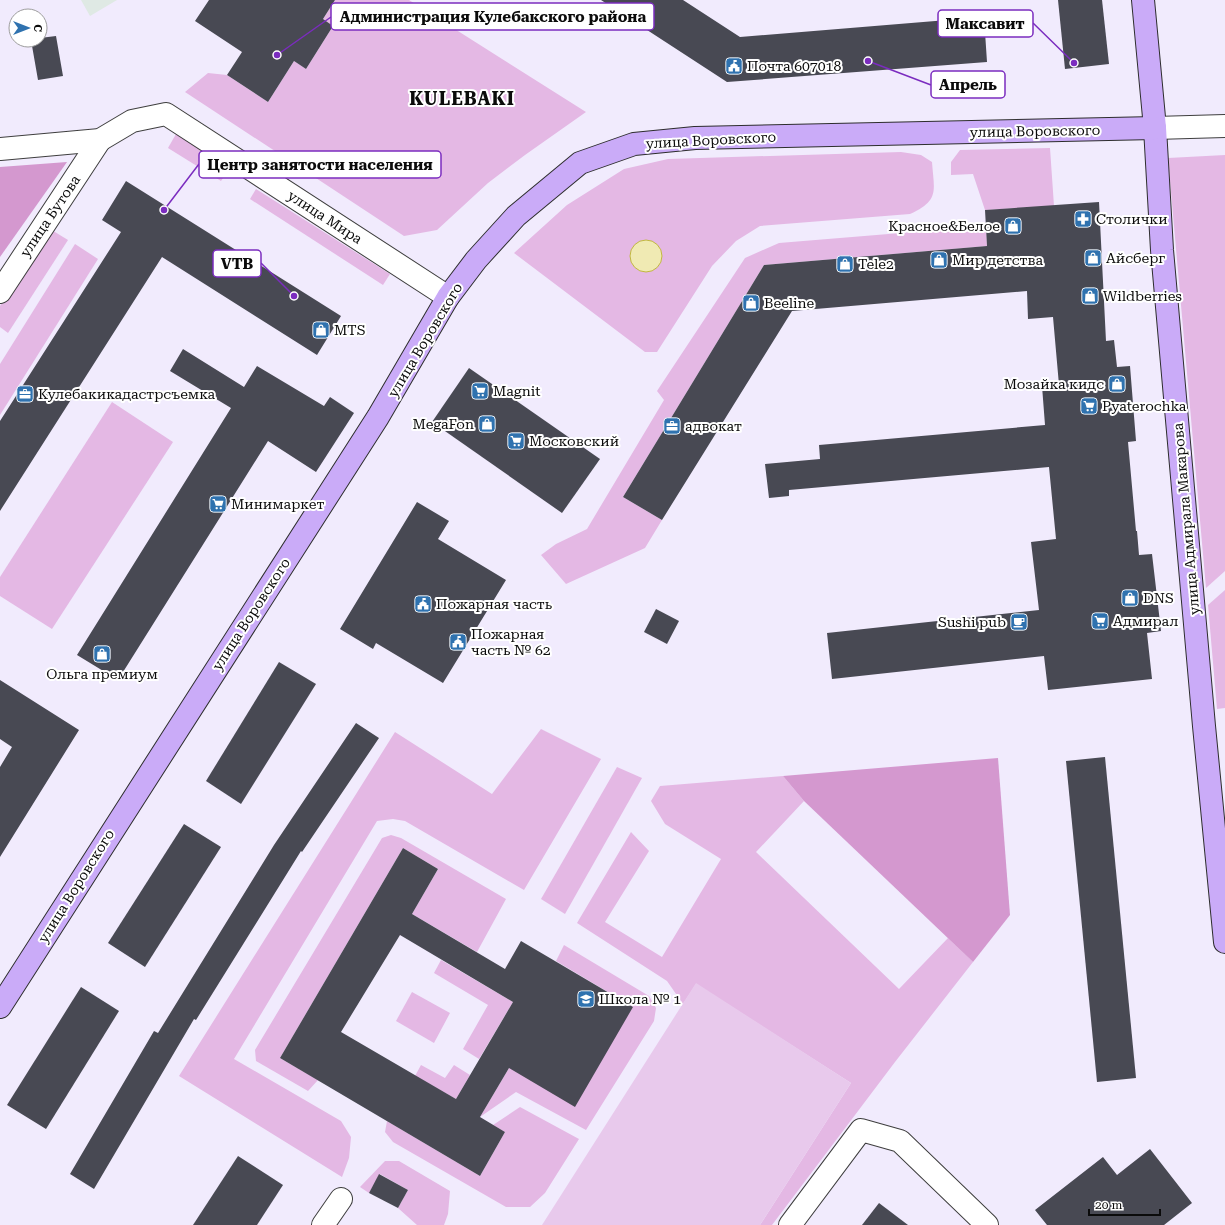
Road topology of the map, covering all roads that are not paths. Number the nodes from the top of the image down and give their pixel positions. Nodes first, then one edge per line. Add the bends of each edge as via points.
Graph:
1 (1143, 0) edge
2 (1225, 126) edge
3 (1155, 128) junction
4 (100, 140) junction
5 (0, 149) edge
6 (0, 292) edge
7 (448, 297) junction
8 (1225, 942) edge
9 (0, 1007) edge
10 (340, 1199) dead end
11 (322, 1225) edge
12 (790, 1225) edge
13 (987, 1225) edge

1 - 3 street, улица Адмирала Макарова
2 - 3 street, улица Воровского
3 - 7 street, улица Воровского via 695,138 634,144 580,163 516,216 476,260
3 - 8 street, улица Адмирала Макарова via 1162,250
4 - 5 street, улица Мира
4 - 6 street, улица Бутова
4 - 7 street, улица Мира via 132,121 166,114
7 - 9 street, улица Воровского via 378,417
10 - 11 street
12 - 13 street via 861,1130 900,1141

